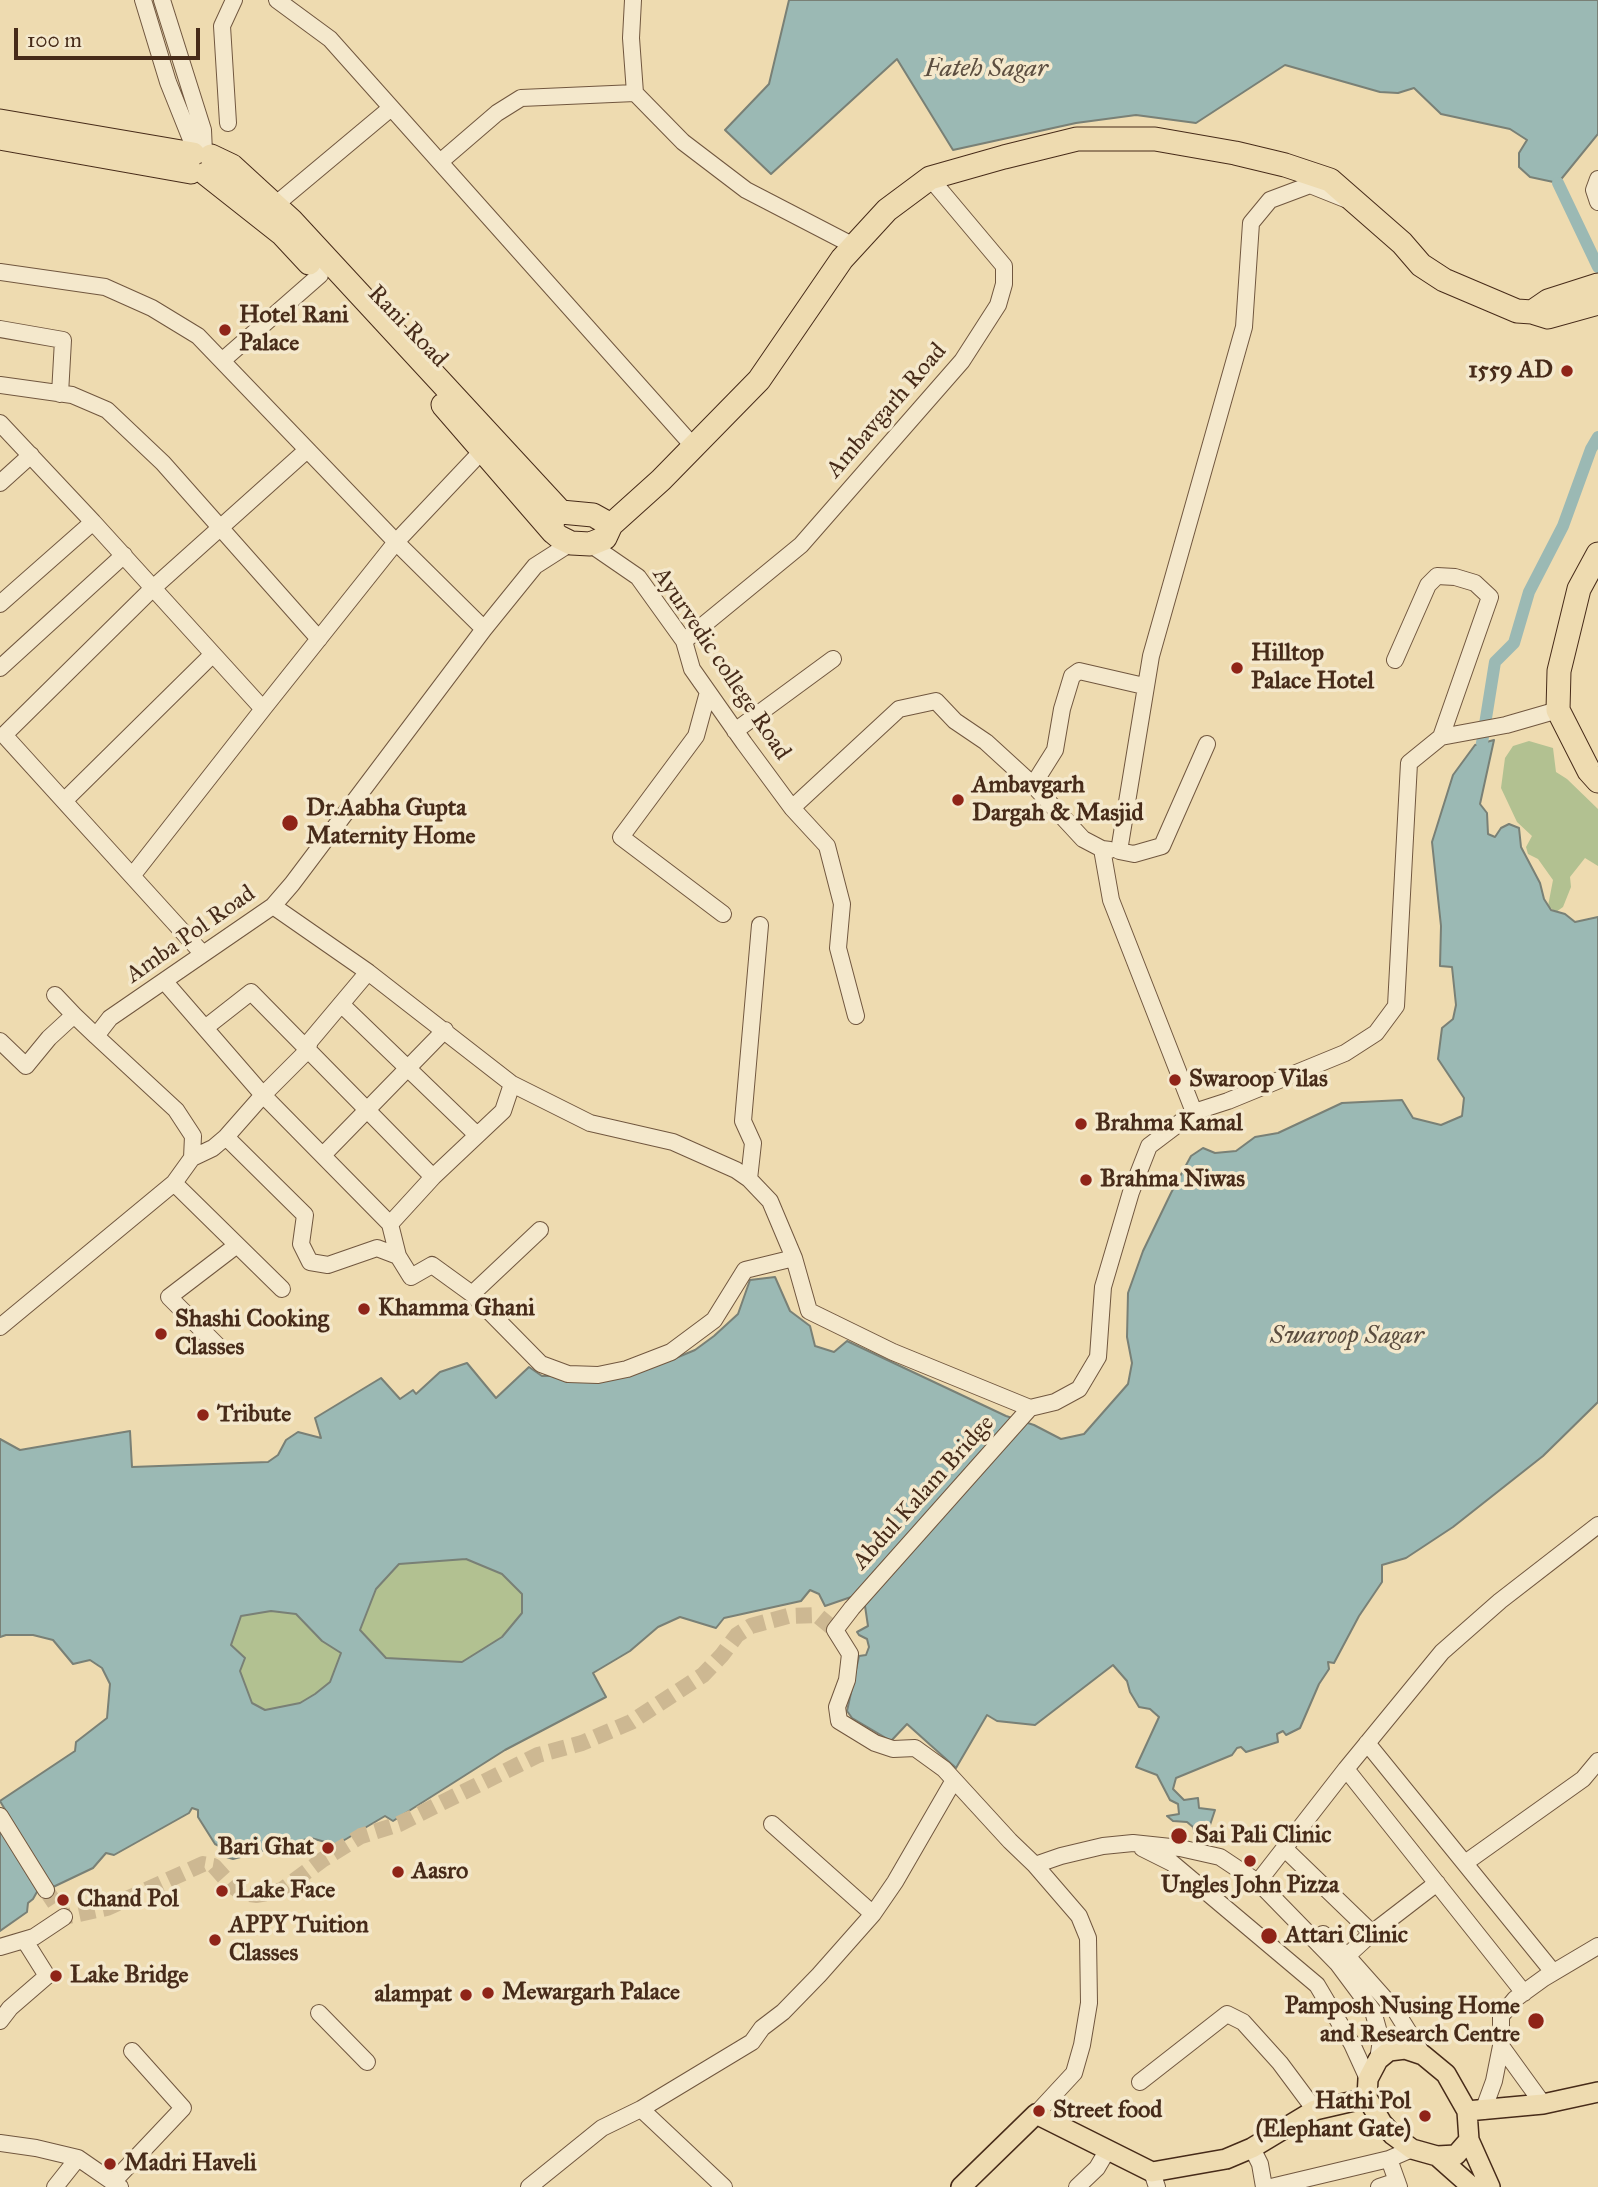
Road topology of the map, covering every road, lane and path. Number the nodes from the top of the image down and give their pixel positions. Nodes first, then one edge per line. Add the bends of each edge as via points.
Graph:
1 (143, 0) edge
2 (162, 0) edge
3 (234, 0) edge
4 (277, 0) edge
5 (633, 0) edge
6 (635, 93) junction
7 (391, 108) junction
8 (0, 121) edge
9 (228, 123) dead end
10 (0, 138) edge
11 (0, 143) edge
12 (200, 160) junction
13 (440, 162) junction
14 (930, 178) junction
15 (1598, 179) edge
16 (1598, 202) edge
17 (1357, 204) junction
18 (275, 205) junction
19 (854, 246) junction
20 (0, 272) edge
21 (320, 275) junction
22 (1593, 300) edge
23 (1532, 312) junction
24 (0, 329) edge
25 (223, 360) junction
26 (0, 385) edge
27 (60, 394) junction
28 (0, 423) edge
29 (694, 447) junction
30 (307, 450) junction
31 (481, 452) junction
32 (31, 455) junction
33 (0, 483) edge
34 (93, 522) junction
35 (611, 525) junction
36 (220, 528) junction
37 (569, 532) junction
38 (396, 542) junction
39 (1598, 554) edge
40 (124, 555) junction
41 (153, 588) junction
42 (0, 604) edge
43 (484, 629) junction
44 (319, 639) junction
45 (684, 641) junction
46 (213, 654) junction
47 (833, 659) dead end
48 (1395, 660) dead end
49 (0, 668) edge
50 (1144, 686) junction
51 (708, 692) junction
52 (263, 709) junction
53 (1558, 710) junction
54 (735, 731) junction
55 (2, 733) edge
56 (1449, 735) junction
57 (1207, 744) dead end
58 (1598, 782) edge
59 (1033, 785) junction
60 (64, 801) junction
61 (792, 808) junction
62 (1102, 849) junction
63 (1119, 850) junction
64 (132, 876) junction
65 (273, 905) junction
66 (723, 914) dead end
67 (760, 925) dead end
68 (202, 953) junction
69 (368, 972) junction
70 (165, 982) junction
71 (55, 995) dead end
72 (341, 1004) junction
73 (74, 1015) junction
74 (856, 1016) dead end
75 (205, 1028) junction
76 (445, 1030) junction
77 (96, 1036) junction
78 (0, 1041) edge
79 (307, 1051) junction
80 (409, 1067) junction
81 (512, 1084) junction
82 (263, 1095) junction
83 (366, 1110) junction
84 (1194, 1112) junction
85 (477, 1135) junction
86 (226, 1137) junction
87 (323, 1155) junction
88 (192, 1158) junction
89 (433, 1177) junction
90 (749, 1179) junction
91 (174, 1182) junction
92 (390, 1224) junction
93 (540, 1230) dead end
94 (237, 1245) junction
95 (398, 1256) junction
96 (794, 1258) junction
97 (282, 1289) dead end
98 (472, 1294) junction
99 (0, 1327) edge
100 (218, 1346) dead end
101 (1030, 1408) junction
102 (1598, 1525) edge
103 (1367, 1743) junction
104 (1598, 1761) edge
105 (1346, 1769) junction
106 (954, 1780) junction
107 (0, 1816) edge
108 (772, 1824) dead end
109 (1133, 1843) junction
110 (1285, 1849) junction
111 (1465, 1863) junction
112 (1035, 1865) junction
113 (1258, 1882) junction
114 (1437, 1883) junction
115 (46, 1890) tunnel mouth
116 (873, 1914) junction
117 (64, 1917) dead end
118 (1372, 1934) junction
119 (25, 1941) junction
120 (1598, 1946) edge
121 (0, 1947) edge
122 (1346, 1956) junction
123 (1553, 1972) junction
124 (1524, 1993) junction
125 (320, 2013) dead end
126 (0, 2021) edge
127 (1501, 2046) junction
128 (132, 2051) dead end
129 (1423, 2055) junction
130 (1378, 2060) junction
131 (367, 2062) dead end
132 (1140, 2082) dead end
133 (1368, 2089) junction
134 (1598, 2092) edge
135 (1543, 2104) junction
136 (641, 2109) junction
137 (1315, 2110) junction
138 (1482, 2110) junction
139 (1036, 2114) junction
140 (1469, 2140) junction
141 (0, 2143) edge
142 (1252, 2148) junction
143 (1412, 2149) junction
144 (1107, 2151) junction
145 (1437, 2156) junction
146 (78, 2158) junction
147 (1390, 2159) junction
148 (1153, 2182) edge
149 (116, 2184) edge
150 (1398, 2184) edge
151 (55, 2187) edge
152 (528, 2187) edge
153 (724, 2187) edge
154 (961, 2187) edge
155 (1077, 2187) edge
156 (1264, 2187) edge
157 (1271, 2187) edge
158 (1379, 2187) edge
159 (1472, 2187) edge
160 (1490, 2187) edge

1 - 12 street, Rani Road via 168,82
2 - 12 street via 203,130
3 - 9 street via 222,26
4 - 7 street via 330,39
5 - 6 street
6 - 13 street via 521,98
6 - 19 street via 684,142 746,190
7 - 13 street
7 - 18 street
8 - 12 highway
10 - 11 street
10 - 12 highway, Rani Road
12 - 18 highway via 232,166
12 - 21 highway, Rani Road
13 - 29 street
14 - 17 highway via 1077,139 1156,139 1285,165 1330,180
14 - 19 highway via 887,211
14 - 45 street, Ambavgarh Road via 1004,266 998,305 962,361 801,545
15 - 16 street via 1594,190
17 - 23 highway via 1444,281 1501,306
17 - 50 street via 1310,185 1270,200 1251,223 1244,327
18 - 37 highway
19 - 29 highway via 759,380
20 - 25 street via 105,287 152,307 198,336
21 - 25 street
21 - 31 highway, Rani Road via 428,388
22 - 23 highway via 1548,300
22 - 23 highway via 1548,317
24 - 27 street via 63,340
25 - 30 street
26 - 27 street
27 - 36 street via 107,410 163,463
28 - 32 street
29 - 35 highway
30 - 36 street
30 - 38 street
31 - 37 highway, Rani Road
31 - 38 street
32 - 33 street
32 - 34 street
34 - 40 street
34 - 42 street
35 - 37 highway via 593,515
35 - 37 highway via 605,538
36 - 41 street
36 - 44 street
37 - 43 street, Amba Pol Road
37 - 45 street, Ayurvedic college Road via 638,577
38 - 43 street
38 - 44 street
39 - 53 highway via 1579,589 1559,671
40 - 41 street
40 - 49 street
41 - 46 street
41 - 55 street
43 - 65 street, Amba Pol Road
44 - 52 street
45 - 51 street, Ayurvedic college Road via 692,668
46 - 52 street
46 - 60 street
47 - 54 street
48 - 56 street via 1428,585 1437,576 1475,583 1490,597
50 - 59 street via 1079,671 1072,676 1055,750
50 - 63 street
51 - 54 street, Ayurvedic college Road
51 - 66 street via 696,736 621,837
52 - 64 street
53 - 56 street
53 - 58 highway
54 - 61 street, Ayurvedic college Road
55 - 60 street
56 - 84 street via 1409,763 1396,1006 1376,1033 1345,1053
57 - 63 street via 1162,846 1134,854
59 - 61 street via 936,701 899,709
59 - 62 street via 1083,839
60 - 64 street
61 - 74 street, Ayurvedic college Road via 827,846 842,904 838,948
62 - 63 street
62 - 84 street via 1111,900
64 - 68 street
65 - 68 street, Amba Pol Road
65 - 69 street
67 - 90 street via 743,1121 753,1143
68 - 70 street, Amba Pol Road
69 - 72 street
69 - 76 street
70 - 75 street
70 - 77 street, Amba Pol Road via 110,1018
71 - 73 street
72 - 79 street
72 - 80 street
73 - 77 street
73 - 78 street via 26,1066
75 - 79 street via 251,992
75 - 82 street
76 - 80 street
76 - 81 street
77 - 88 street via 176,1110 192,1136
79 - 82 street
79 - 83 street
80 - 83 street
80 - 85 street
81 - 85 street via 503,1111
81 - 90 street via 590,1123 673,1142
82 - 86 street
82 - 87 street
83 - 87 street
83 - 89 street
84 - 101 street via 1149,1146 1102,1287 1098,1357 1079,1389
85 - 89 street
86 - 88 street
86 - 95 street via 305,1215 301,1244 310,1262 328,1265 377,1248
87 - 92 street
88 - 91 street
89 - 92 street
90 - 96 street via 770,1201
91 - 94 street
91 - 99 street
92 - 95 street
93 - 98 street
94 - 97 street
94 - 100 street via 169,1297
95 - 98 street via 411,1277 432,1265
96 - 98 street via 745,1270 715,1321 671,1352 598,1375 568,1374 541,1364
96 - 101 street via 808,1311 893,1352
101 - 106 street, Abdul Kalam Bridge via 835,1630 850,1654 837,1707 839,1721 875,1743 893,1749 915,1748
102 - 103 street via 1442,1652
103 - 105 street
103 - 111 street
104 - 111 street via 1583,1779
105 - 110 street
105 - 114 street
106 - 112 street
106 - 116 street
107 - 115 street
108 - 116 street
109 - 112 street via 1103,1846
109 - 113 street via 1220,1857
109 - 133 street via 1172,1863 1317,1985 1347,2036
110 - 113 street
110 - 118 street
111 - 123 street
112 - 139 street via 1079,1916 1088,1938 1089,2004 1074,2073
113 - 122 street via 1283,1898
113 - 130 street via 1338,1964 1373,2011 1381,2039
114 - 118 street
114 - 124 street
116 - 136 street via 752,2042
117 - 119 street
118 - 122 street
119 - 121 street
119 - 126 street via 47,1976
120 - 123 street
122 - 129 street via 1395,2010
123 - 124 street
124 - 127 street via 1501,2016
125 - 131 street
127 - 135 street
127 - 138 street
128 - 149 street via 183,2108
129 - 130 main road via 1405,2049 1390,2051
129 - 138 main road
130 - 133 main road
132 - 137 street via 1227,2014 1242,2022 1280,2063
133 - 137 main road
133 - 143 main road via 1382,2123
134 - 135 main road
135 - 138 main road
136 - 152 street via 602,2128
136 - 153 street
137 - 142 main road
138 - 140 main road
139 - 144 main road
139 - 154 main road
140 - 145 main road via 1456,2155
140 - 160 main road
141 - 146 street
142 - 148 main road
142 - 156 street
143 - 145 main road
143 - 147 street
144 - 148 main road
144 - 155 street
145 - 159 main road
146 - 149 street
146 - 151 street
147 - 150 street
147 - 157 street
150 - 158 street

